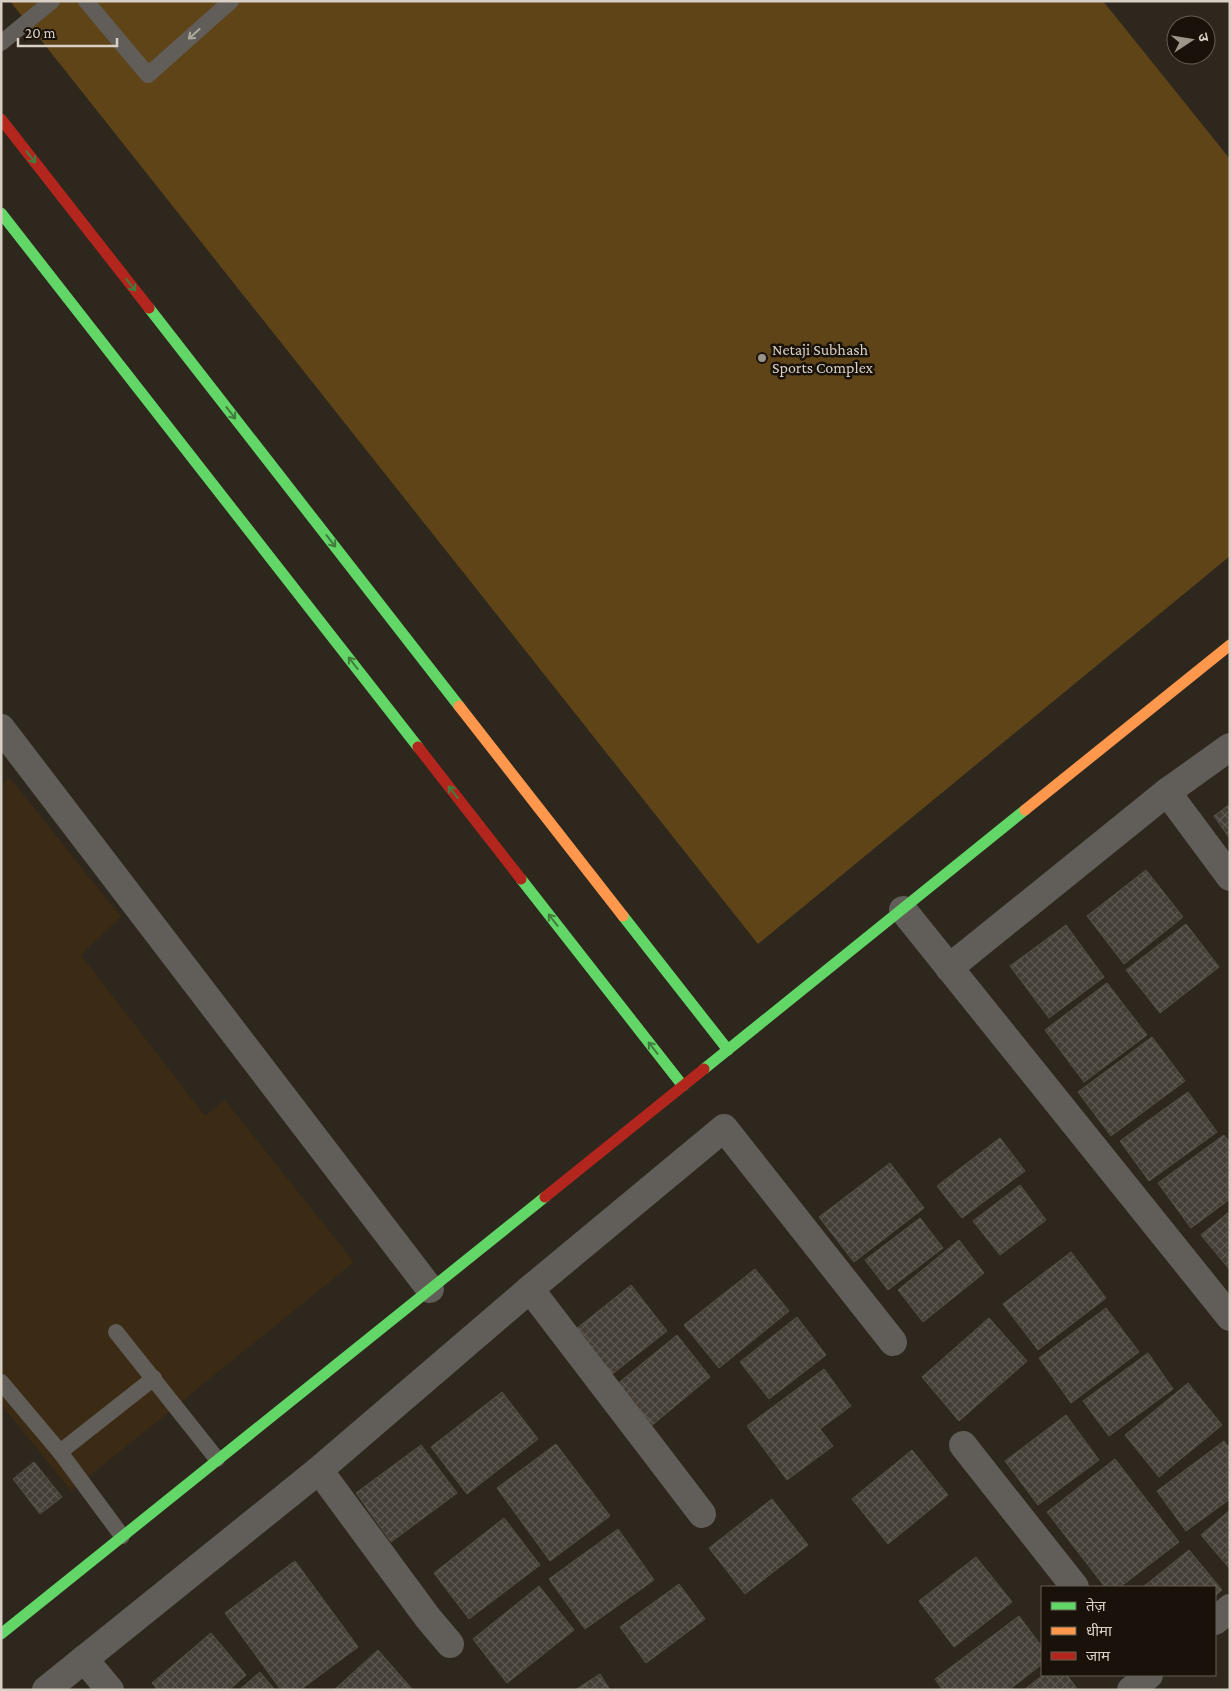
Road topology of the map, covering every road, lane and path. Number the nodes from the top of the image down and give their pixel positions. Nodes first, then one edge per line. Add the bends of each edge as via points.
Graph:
1 (52, 1) edge
2 (86, 1) edge
3 (231, 1) edge
4 (1, 43) edge
5 (1, 119) edge
6 (1, 213) edge
7 (1230, 645) edge
8 (1, 728) edge
9 (1230, 747) edge
10 (1167, 792) junction
11 (1230, 877) edge
12 (903, 910) junction
13 (949, 968) junction
14 (728, 1050) junction
15 (683, 1086) junction
16 (430, 1289) junction
17 (530, 1289) junction
18 (1230, 1318) edge
19 (116, 1332) dead end
20 (893, 1342) dead end
21 (154, 1378) junction
22 (1, 1382) edge
23 (963, 1445) dead end
24 (60, 1452) junction
25 (218, 1459) junction
26 (319, 1470) junction
27 (702, 1514) dead end
28 (122, 1536) junction
29 (1074, 1586) edge
30 (1230, 1608) edge
31 (1216, 1620) edge
32 (1, 1634) edge
33 (450, 1644) dead end
34 (84, 1659) junction
35 (46, 1690) edge
36 (110, 1690) edge

1 - 4 lane
3 -> 2 lane via 148,75
5 -> 14 street
15 -> 6 street
7 - 12 street
8 - 16 street
9 - 10 street
10 - 11 street
10 - 13 street
12 - 13 street
12 - 14 street
13 - 18 street
14 - 15 street
15 - 16 street
16 - 25 street
17 - 20 street via 724,1128
17 - 26 street
17 - 27 street
19 - 21 lane
21 - 24 lane
21 - 25 lane
22 - 24 lane
23 - 29 street
24 - 28 lane
25 - 28 street
26 - 33 street
26 - 34 street
28 - 32 street
30 - 31 street
34 - 35 street
34 - 36 street

